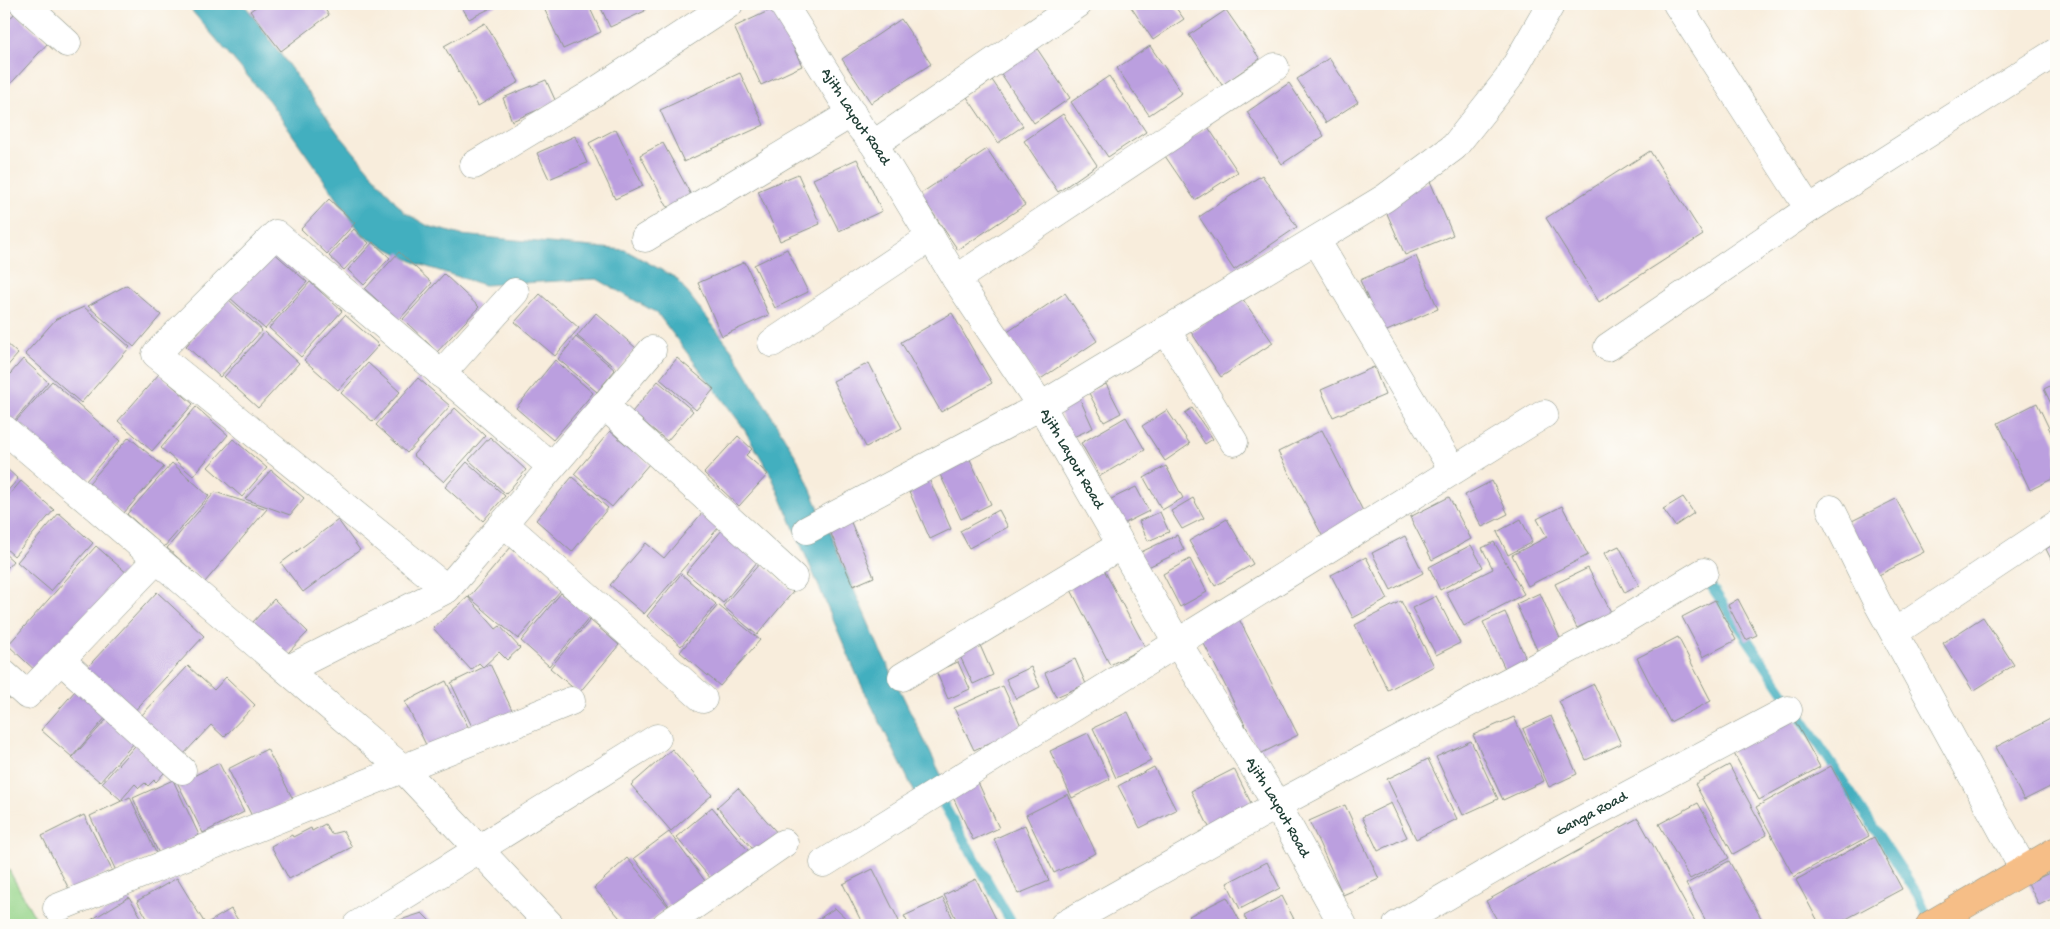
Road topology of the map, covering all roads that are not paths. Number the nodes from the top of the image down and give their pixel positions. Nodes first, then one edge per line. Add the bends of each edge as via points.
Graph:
1 (24, 4) edge
2 (730, 4) edge
3 (783, 4) edge
4 (1078, 4) edge
5 (1552, 4) edge
6 (1677, 4) edge
7 (68, 43) dead end
8 (2056, 52) edge
9 (1275, 67) dead end
10 (852, 113) junction
11 (874, 144) junction
12 (474, 165) dead end
13 (1809, 209) junction
14 (930, 237) junction
15 (645, 238) dead end
16 (1316, 240) junction
17 (956, 279) junction
18 (516, 292) dead end
19 (1166, 330) junction
20 (772, 343) dead end
21 (1608, 348) dead end
22 (652, 350) dead end
23 (441, 374) junction
24 (604, 405) junction
25 (1041, 406) junction
26 (1544, 414) dead end
27 (4, 429) edge
28 (1234, 442) dead end
29 (551, 466) junction
30 (1453, 470) junction
31 (1831, 509) dead end
32 (505, 524) junction
33 (2056, 525) edge
34 (807, 530) dead end
35 (1121, 545) junction
36 (156, 560) junction
37 (1704, 572) dead end
38 (793, 576) dead end
39 (447, 589) junction
40 (1895, 632) junction
41 (1177, 642) junction
42 (61, 660) junction
43 (287, 670) junction
44 (4, 674) edge
45 (902, 678) dead end
46 (703, 699) dead end
47 (570, 701) dead end
48 (1788, 710) dead end
49 (657, 738) dead end
50 (402, 768) junction
51 (182, 770) dead end
52 (1277, 805) junction
53 (784, 843) dead end
54 (480, 849) junction
55 (2056, 851) edge
56 (824, 863) dead end
57 (2024, 870) junction
58 (57, 908) dead end
59 (357, 925) edge
60 (550, 925) edge
61 (666, 925) edge
62 (1064, 925) edge
63 (1343, 925) edge
64 (1397, 925) edge
65 (1930, 925) edge

1 - 7 street
2 - 12 street
3 - 10 street, Ajith Layout Road
4 - 11 street
5 - 16 street via 1508,79 1454,147 1385,198
6 - 13 street
8 - 13 street
9 - 17 street
10 - 11 street, Ajith Layout Road
10 - 15 street
11 - 14 street, Ajith Layout Road
13 - 21 street
14 - 17 street, Ajith Layout Road
14 - 20 street
16 - 19 street
16 - 30 street
17 - 25 street, Ajith Layout Road
18 - 23 street
19 - 25 street
19 - 28 street
22 - 24 street
23 - 29 street
23 - 39 street via 276,234 156,354
24 - 29 street
24 - 38 street
25 - 34 street
25 - 35 street, Ajith Layout Road
26 - 30 street
27 - 36 street
29 - 32 street
30 - 41 street
31 - 40 street
32 - 39 street
32 - 46 street
33 - 40 street
35 - 41 street, Ajith Layout Road
35 - 45 street
36 - 42 street
36 - 43 street
37 - 52 street via 1624,620
39 - 43 street
40 - 57 street
41 - 52 street, Ajith Layout Road
41 - 56 street
42 - 44 street via 27,694
42 - 51 street
43 - 50 street
47 - 50 street
48 - 64 street, Ganga Road via 1538,843
49 - 54 street
50 - 54 street
50 - 58 street
52 - 62 street
52 - 63 street, Ajith Layout Road
53 - 61 street
54 - 59 street
54 - 60 street
55 - 57 main road
57 - 65 main road

